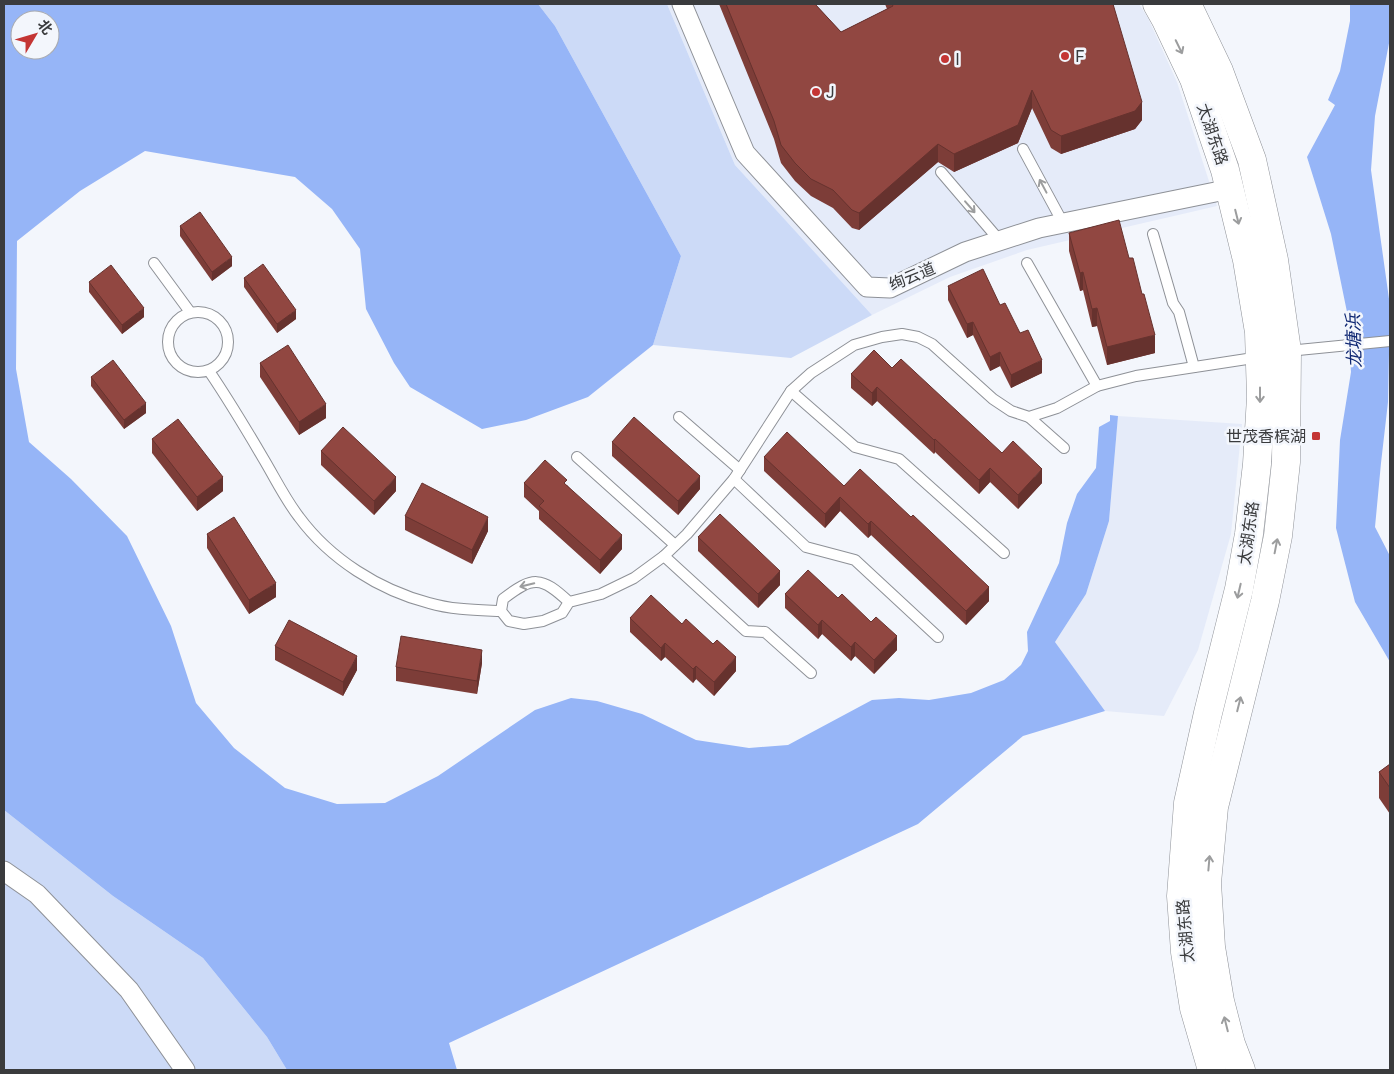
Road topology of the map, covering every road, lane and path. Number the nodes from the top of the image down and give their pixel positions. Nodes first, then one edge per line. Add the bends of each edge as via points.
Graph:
1 (682, 4) edge
2 (1156, 4) edge
3 (1187, 4) edge
4 (1023, 149) dead end
5 (941, 172) dead end
6 (1230, 189) junction
7 (1063, 223) junction
8 (1153, 234) dead end
9 (1000, 241) junction
10 (154, 263) dead end
11 (1027, 263) dead end
12 (190, 312) junction
13 (1390, 341) edge
14 (1287, 351) junction
15 (1260, 357) junction
16 (1194, 367) junction
17 (210, 371) junction
18 (1097, 386) junction
19 (791, 391) junction
20 (680, 417) dead end
21 (1029, 417) junction
22 (1064, 448) dead end
23 (578, 457) dead end
24 (737, 475) junction
25 (675, 545) junction
26 (1004, 553) dead end
27 (664, 556) junction
28 (569, 602) junction
29 (501, 611) junction
30 (938, 637) dead end
31 (811, 673) dead end
32 (4, 871) edge
33 (185, 1070) edge
34 (1212, 1070) edge
35 (1241, 1070) edge

1 - 9 street, 绚云道 via 744,153 867,287 890,288 965,252
2 -> 6 main road, 太湖东路 via 1194,79
3 - 14 main road, 太湖东路 via 1219,71 1252,160 1274,260
7 -> 4 lane
5 -> 9 lane
6 - 7 street, 绚云道
6 -> 15 main road, 太湖东路 via 1247,260
7 - 9 street, 绚云道
8 - 16 lane
10 - 12 lane
11 - 18 lane
12 - 17 lane via 213,316 227,333 226,355
12 - 17 lane via 172,325 167,337 168,350 174,362 184,370
13 - 14 lane
35 -> 14 main road, 太湖东路 via 1220,1001 1211,948 1208,883 1214,807 1278,536 1286,462
15 - 16 lane
15 -> 34 main road, 太湖东路 via 1257,464 1249,534 1188,803 1181,896 1194,1008
16 - 18 lane
17 - 29 lane via 294,510 323,545 371,579 405,595 430,604
18 - 21 lane via 1057,408
19 - 21 lane via 811,373 854,345 902,334 932,344 993,399 1011,411
19 - 24 lane
19 - 26 lane via 855,447 899,458
20 - 24 lane
21 - 22 lane
23 - 25 lane
24 - 25 lane
24 - 30 lane via 806,547 855,560
25 - 27 lane
27 - 28 lane via 634,578 601,594
27 - 31 lane via 746,631 765,632
28 - 29 lane via 562,613 524,624 509,621
28 -> 29 lane via 554,588 530,582 503,599
32 - 33 street via 38,894 129,990

